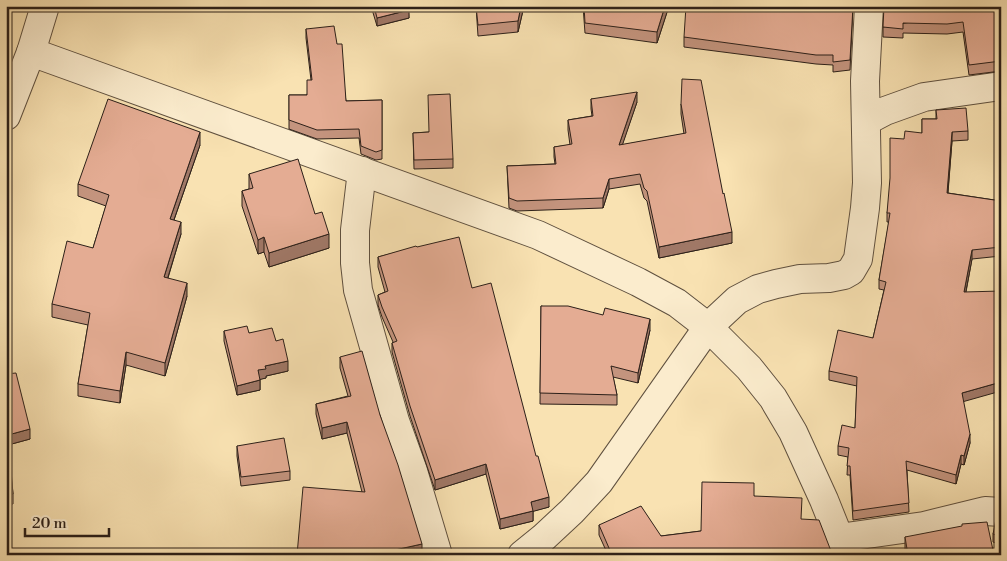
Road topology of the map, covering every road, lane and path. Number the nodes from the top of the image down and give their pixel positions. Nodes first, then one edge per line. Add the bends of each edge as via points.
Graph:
1 (45, 6) edge
2 (869, 6) edge
3 (31, 52) junction
4 (1001, 86) edge
5 (6, 116) edge
6 (866, 121) junction
7 (362, 171) junction
8 (708, 327) junction
9 (1001, 512) edge
10 (842, 546) edge
11 (438, 555) edge
12 (522, 555) edge

1 - 3 street
2 - 6 street
3 - 5 street
3 - 7 street
4 - 6 street via 924,97
6 - 8 street via 865,208 858,259 851,272 758,289 737,300
7 - 8 street via 538,235 677,303
7 - 11 street via 355,230 358,290
8 - 10 street via 749,368 773,398 793,432
8 - 12 street via 599,482
9 - 10 street via 985,511

